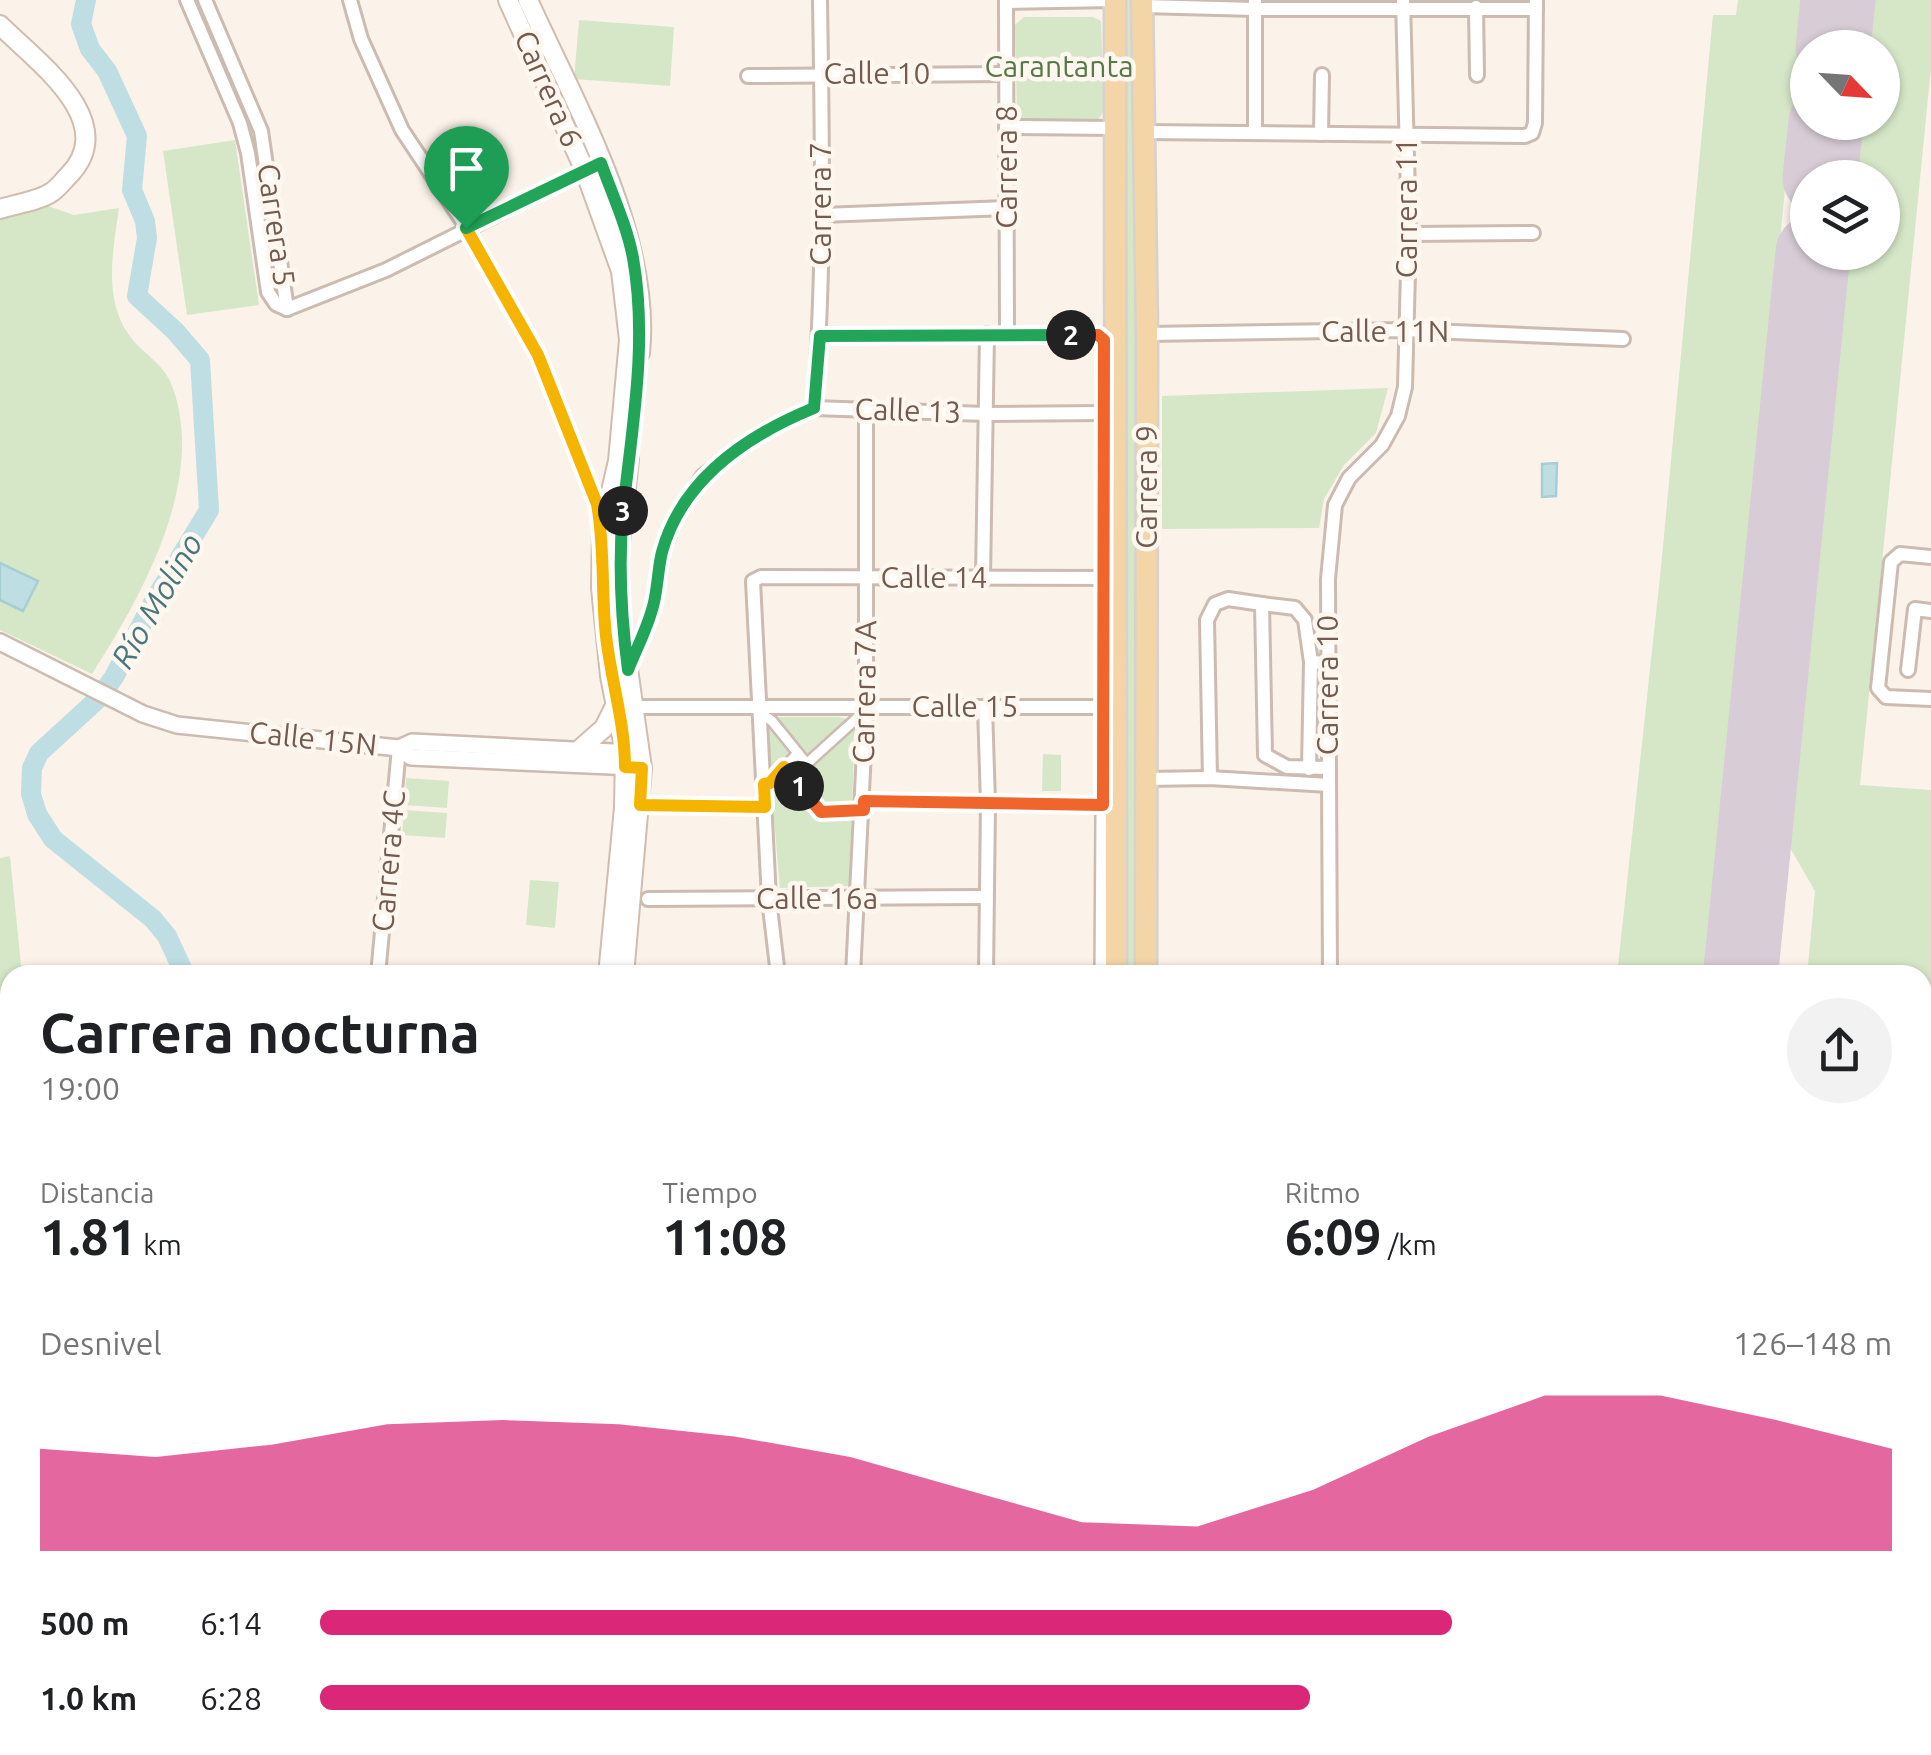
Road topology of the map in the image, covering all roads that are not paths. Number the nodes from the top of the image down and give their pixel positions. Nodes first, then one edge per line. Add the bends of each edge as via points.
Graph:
1 (187, 0) edge
2 (205, 0) edge
3 (350, 0) edge
4 (508, 0) edge
5 (528, 0) edge
6 (820, 0) edge
7 (1115, 0) edge
8 (1006, 1) edge
9 (1142, 3) edge
10 (1403, 4) edge
11 (1536, 4) edge
12 (1255, 5) edge
13 (1476, 7) junction
14 (0, 25) edge
15 (821, 74) junction
16 (1006, 74) junction
17 (1477, 75) dead end
18 (748, 76) dead end
19 (1322, 76) dead end
20 (1006, 127) junction
21 (1116, 128) junction
22 (1143, 132) junction
23 (1255, 133) junction
24 (1321, 134) junction
25 (1407, 134) junction
26 (593, 167) junction
27 (1007, 208) junction
28 (0, 209) edge
29 (822, 216) junction
30 (466, 228) junction
31 (1533, 233) dead end
32 (1409, 234) junction
33 (287, 309) junction
34 (1116, 319) junction
35 (1406, 330) junction
36 (987, 334) junction
37 (1006, 334) junction
38 (1147, 334) junction
39 (820, 336) junction
40 (1623, 339) dead end
41 (1105, 376) junction
42 (814, 408) junction
43 (866, 409) junction
44 (1104, 413) junction
45 (986, 414) junction
46 (1398, 416) joint
47 (602, 530) junction
48 (1931, 557) edge
49 (866, 578) junction
50 (984, 578) junction
51 (1110, 579) junction
52 (1262, 604) junction
53 (1931, 610) edge
54 (1104, 615) junction
55 (1116, 640) junction
56 (0, 642) edge
57 (1311, 662) junction
58 (1328, 663) junction
59 (628, 670) junction
60 (1908, 670) dead end
61 (1931, 699) edge
62 (626, 705) junction
63 (986, 707) junction
64 (1110, 708) junction
65 (866, 709) junction
66 (759, 710) junction
67 (399, 748) junction
68 (578, 750) junction
69 (798, 753) junction
70 (633, 760) junction
71 (806, 763) junction
72 (784, 767) junction
73 (1328, 768) junction
74 (1309, 769) junction
75 (792, 777) junction
76 (1210, 778) junction
77 (1150, 779) junction
78 (764, 784) junction
79 (1328, 785) junction
80 (988, 803) junction
81 (640, 805) junction
82 (864, 805) junction
83 (1103, 805) junction
84 (765, 807) junction
85 (986, 897) junction
86 (648, 899) dead end
87 (769, 899) junction
88 (856, 899) junction
89 (379, 965) edge
90 (609, 965) edge
91 (625, 965) edge
92 (777, 965) edge
93 (853, 965) edge
94 (986, 965) edge
95 (1103, 965) edge
96 (1116, 965) edge
97 (1150, 965) edge
98 (1330, 965) edge

1 - 33 street, Carrera 5 via 244,138 268,292
2 - 33 street, Carrera 5 via 261,131
3 - 30 street, Carrera 6 via 402,130
4 - 26 main road, Carrera 6
5 - 26 main road, Carrera 6
6 - 15 street, Carrera 7
7 - 8 street
7 - 21 main road, Carrera 9
8 - 16 street, Carrera 8
9 - 12 street
9 - 22 main road, Carrera 9
10 - 12 street
10 - 13 street
10 - 25 street, Carrera 11
11 - 13 street
11 - 25 street via 1532,133
12 - 23 street
13 - 17 street
14 - 28 main road via 76,100 85,132 79,164 52,193
15 - 16 street, Calle 10
15 - 18 street, Calle 10
15 - 29 street, Carrera 7
16 - 20 street, Carrera 8
19 - 24 street
20 - 21 street
20 - 27 street, Carrera 8
21 - 34 main road, Carrera 9
22 - 23 street
22 - 38 main road, Carrera 9
23 - 24 street
24 - 25 street
25 - 32 street, Carrera 11
26 - 30 street
26 - 47 main road, Carrera 6 via 621,270 630,340 618,461
26 - 59 main road, Carrera 6 via 632,253 640,308 619,552
27 - 29 street
27 - 37 street, Carrera 8
29 - 39 street, Carrera 7
30 - 33 street via 386,270
30 - 47 street, Carrera 6 via 538,355
31 - 32 street
32 - 35 street, Carrera 11
34 - 41 street
34 - 51 main road, Carrera 9
35 - 38 street, Calle 11N
35 - 40 street, Calle 11N
35 - 46 street, Carrera 11
36 - 37 street
36 - 39 street
36 - 45 street
37 - 41 street via 1102,337
38 - 77 main road, Carrera 9
39 - 42 street, Carrera 7
41 - 44 street
42 - 43 street, Calle 13
42 - 59 street, Calle 13 via 758,435 704,476 677,514
43 - 45 street, Calle 13
43 - 49 street, Carrera 7A
44 - 45 street, Calle 13
44 - 51 street
45 - 50 street
46 - 58 street, Carrera 10 via 1335,506
47 - 62 main road, Carrera 6 via 601,588
48 - 61 street via 1900,554 1892,562 1878,688 1886,697
49 - 50 street, Calle 14
49 - 65 street, Carrera 7A
49 - 66 street, Calle 14 via 753,581
50 - 51 street, Calle 14
51 - 54 street
51 - 55 main road, Carrera 9
52 - 57 street via 1296,608 1305,620
52 - 74 street via 1265,755
52 - 76 street via 1228,599 1214,604 1207,620
53 - 60 street via 1915,610
54 - 55 main road
54 - 64 street
55 - 64 main road, Carrera 9
56 - 67 street, Calle 15N via 143,714 177,724
57 - 58 street
57 - 74 street
58 - 73 street, Carrera 10
59 - 62 main road, Carrera 6
62 - 66 street, Calle 15
62 - 68 main road
62 - 70 main road, Carrera 6
63 - 64 street, Calle 15
63 - 65 street, Calle 15
63 - 80 street
64 - 83 street
64 - 96 main road, Carrera 9
65 - 66 street, Calle 15
65 - 71 street
65 - 82 street, Carrera 7A
66 - 69 street
66 - 78 street
67 - 68 street via 412,742
67 - 70 street, Calle 15N via 411,757
67 - 89 street, Carrera 4C
68 - 70 street
69 - 71 street
69 - 72 street
70 - 81 main road, Carrera 6
70 - 90 main road, Carrera 6
71 - 75 street
72 - 75 street
72 - 78 street
73 - 74 street
73 - 79 street, Carrera 10
75 - 82 street via 821,812
76 - 77 street
76 - 79 street
77 - 97 main road, Carrera 9
78 - 84 street
79 - 98 street, Carrera 10
80 - 82 street
80 - 83 street
80 - 85 street
81 - 84 street
81 - 91 main road, Carrera 6
82 - 88 street, Carrera 7A
83 - 95 street
84 - 87 street
85 - 88 street, Calle 16a
85 - 94 street
86 - 87 street, Calle 16a
87 - 88 street, Calle 16a
87 - 92 street
88 - 93 street, Carrera 7A

